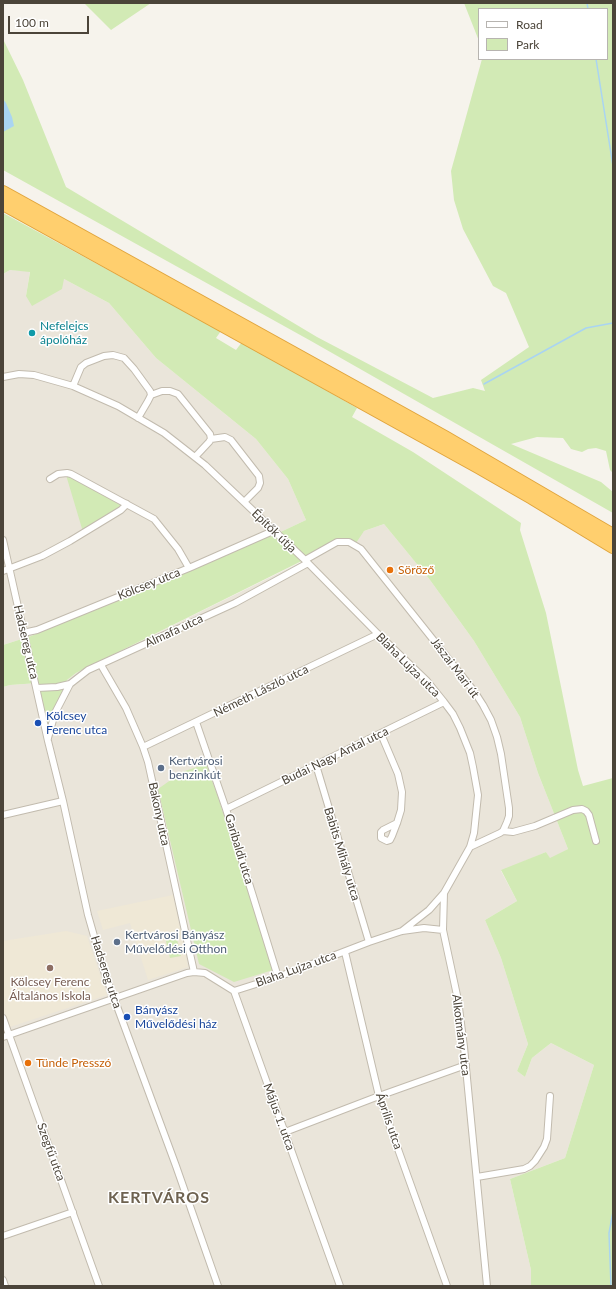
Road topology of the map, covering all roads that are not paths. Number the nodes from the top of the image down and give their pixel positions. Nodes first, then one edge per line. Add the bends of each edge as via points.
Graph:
1 (3, 192) edge
2 (3, 204) edge
3 (3, 377) edge
4 (73, 386) junction
5 (151, 396) junction
6 (138, 418) junction
7 (211, 439) junction
8 (195, 457) junction
9 (50, 479) dead end
10 (244, 502) junction
11 (127, 504) junction
12 (273, 531) junction
13 (613, 535) edge
14 (3, 542) edge
15 (613, 547) edge
16 (306, 562) junction
17 (10, 568) junction
18 (189, 568) junction
19 (3, 571) edge
20 (23, 633) junction
21 (378, 634) junction
22 (102, 665) junction
23 (70, 684) junction
24 (37, 688) junction
25 (444, 702) junction
26 (196, 722) junction
27 (380, 734) junction
28 (48, 741) junction
29 (143, 747) junction
30 (316, 765) junction
31 (63, 801) junction
32 (226, 809) junction
33 (3, 815) edge
34 (397, 823) dead end
35 (503, 831) junction
36 (596, 841) dead end
37 (470, 848) junction
38 (444, 893) junction
39 (443, 930) junction
40 (402, 932) junction
41 (369, 942) junction
42 (345, 952) junction
43 (194, 972) junction
44 (278, 977) junction
45 (234, 991) junction
46 (114, 998) junction
47 (3, 1018) edge
48 (6, 1036) edge
49 (466, 1065) junction
50 (379, 1096) junction
51 (550, 1096) dead end
52 (285, 1132) junction
53 (477, 1177) junction
54 (73, 1212) junction
55 (3, 1236) edge
56 (3, 1280) edge
57 (5, 1286) edge
58 (99, 1286) edge
59 (218, 1286) edge
60 (340, 1286) edge
61 (448, 1286) edge
62 (487, 1286) edge

1 - 13 highway via 445,437
2 - 15 highway via 471,463
3 - 4 street, Építők útja via 19,374
4 - 5 street via 81,367 86,362 113,355 124,358 150,391
4 - 6 street, Építők útja via 106,400
5 - 6 street
5 - 7 street via 162,391 178,394 210,434
6 - 8 street, Építők útja via 164,433
7 - 8 street
7 - 10 street, Építők útja via 225,437 231,440 259,476 258,488
8 - 10 street, Építők útja
9 - 11 street via 67,472
10 - 12 street, Építők útja
11 - 17 street via 70,541 42,556
11 - 18 street via 154,519 178,549
12 - 16 street, Építők útja
12 - 18 street, Kölcsey utca
14 - 17 street, Hadsereg utca
16 - 21 street, Blaha Lujza utca
16 - 22 street, Almafa utca via 235,603
16 - 35 street, Jászai Mari út via 337,542 349,542 362,549 474,690 491,720 501,754 509,808
17 - 19 street
17 - 20 street, Hadsereg utca
18 - 20 street, Kölcsey utca via 37,630
20 - 24 street, Hadsereg utca
21 - 25 street, Blaha Lujza utca via 427,681
21 - 26 street, Németh László utca
22 - 23 street, Almafa utca via 88,670
22 - 29 street, Bakony utca via 126,708
23 - 24 street, Almafa utca
23 - 28 street, Hadsereg utca via 55,713
24 - 28 street, Hadsereg utca
25 - 27 street, Budai Nagy Antal utca
25 - 37 street, Blaha Lujza utca via 453,714 465,741 476,780 476,819
26 - 29 street, Németh László utca
26 - 32 street, Garibaldi utca
27 - 30 street, Budai Nagy Antal utca
27 - 34 street via 400,782 402,801
28 - 31 street, Hadsereg utca
29 - 43 street, Bakony utca
30 - 32 street, Budai Nagy Antal utca
30 - 41 street, Babits Mihály utca
31 - 33 street
31 - 46 street, Hadsereg utca via 88,915
32 - 44 street, Garibaldi utca
35 - 36 street via 513,832 535,826 573,810 582,809 589,815
35 - 37 street
37 - 38 street, Blaha Lujza utca
38 - 39 street, Alkotmány utca
38 - 40 street, Blaha Lujza utca via 429,910
39 - 40 street, Blaha Lujza utca via 424,928
39 - 49 street, Alkotmány utca via 458,1000
40 - 41 street, Blaha Lujza utca
41 - 42 street, Blaha Lujza utca
42 - 44 street, Blaha Lujza utca
42 - 50 street, Április utca
43 - 45 street via 205,973
43 - 46 street
44 - 45 street, Blaha Lujza utca
45 - 52 street, Május 1. utca
46 - 48 street
46 - 59 street, Hadsereg utca
47 - 48 street, Szegfű utca
48 - 54 street, Szegfű utca
49 - 50 street
49 - 53 street, Alkotmány utca
50 - 52 street
50 - 61 street, Április utca
51 - 53 street via 547,1138 535,1161 524,1168
52 - 60 street, Május 1. utca
53 - 62 street, Alkotmány utca
54 - 55 street
54 - 58 street, Szegfű utca
56 - 57 street

